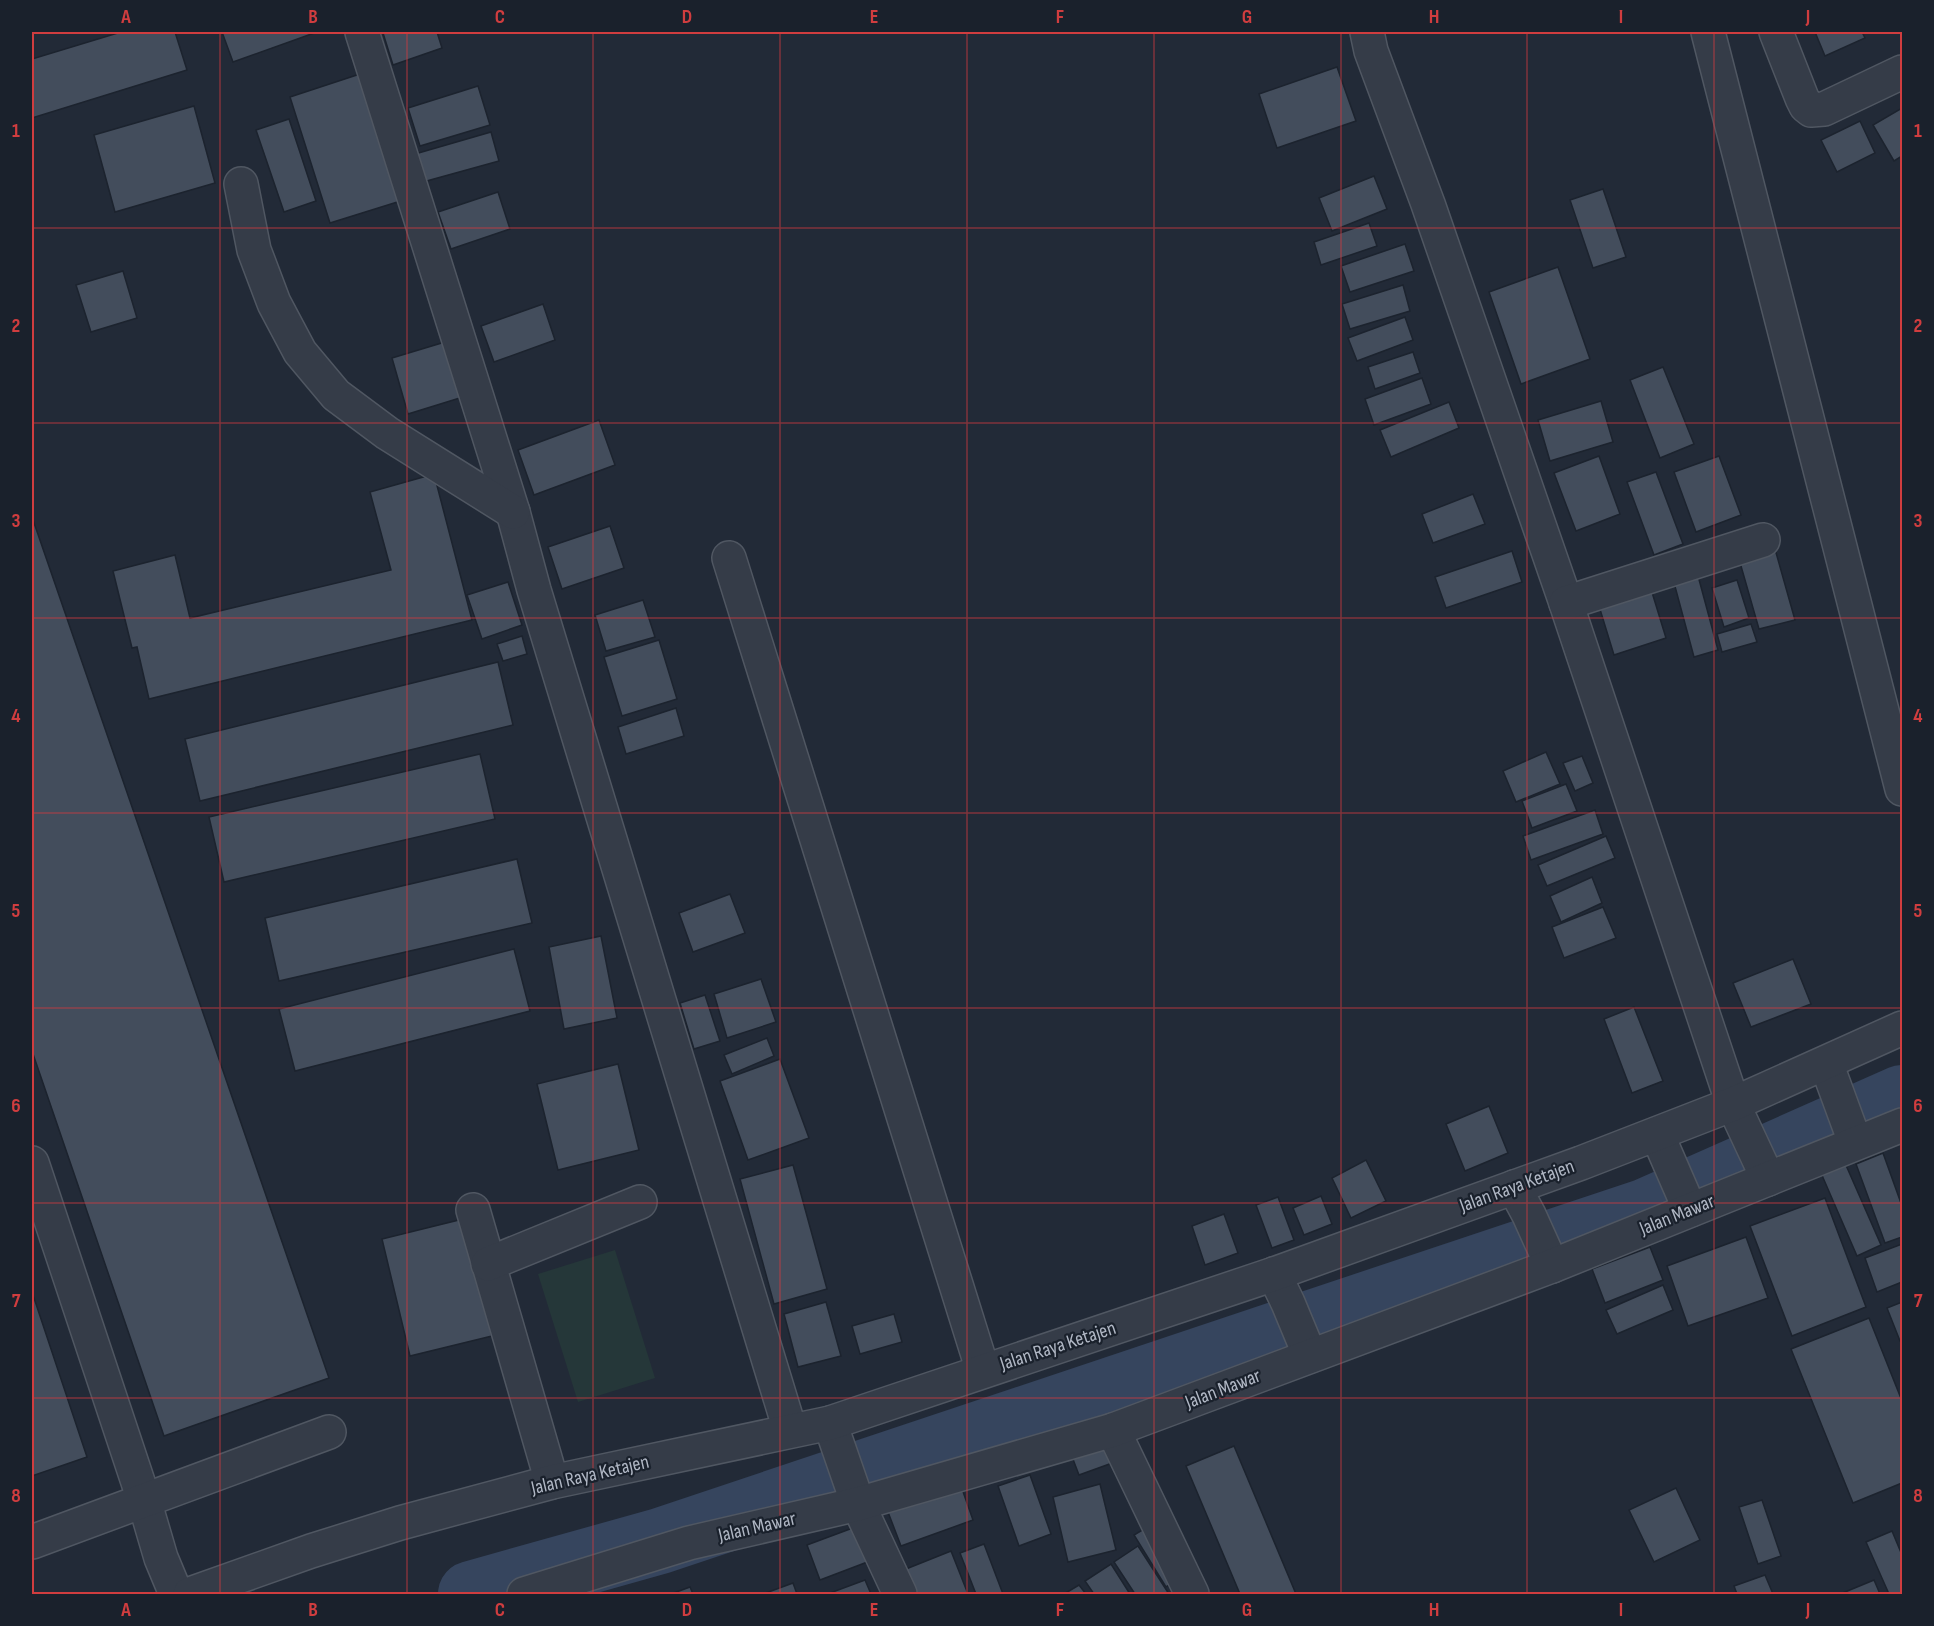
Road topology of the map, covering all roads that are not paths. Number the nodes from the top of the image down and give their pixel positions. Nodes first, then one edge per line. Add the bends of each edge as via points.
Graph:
1 (362, 32) edge
2 (1367, 32) edge
3 (1708, 32) edge
4 (1776, 32) edge
5 (1902, 72) edge
6 (241, 184) dead end
7 (513, 512) junction
8 (1763, 540) dead end
9 (729, 558) dead end
10 (1566, 603) junction
11 (1902, 789) edge
12 (1902, 1028) edge
13 (1830, 1073) junction
14 (1740, 1118) junction
15 (1902, 1125) edge
16 (1852, 1132) junction
17 (1662, 1145) junction
18 (32, 1163) edge
19 (1765, 1171) junction
20 (1514, 1187) junction
21 (640, 1202) dead end
22 (1689, 1206) junction
23 (473, 1210) dead end
24 (1549, 1258) junction
25 (488, 1264) junction
26 (1274, 1274) junction
27 (1307, 1350) junction
28 (983, 1371) junction
29 (1113, 1430) junction
30 (790, 1431) junction
31 (329, 1432) dead end
32 (834, 1433) junction
33 (552, 1482) junction
34 (855, 1493) junction
35 (144, 1500) junction
36 (32, 1542) edge
37 (176, 1594) edge
38 (190, 1594) edge
39 (524, 1594) edge
40 (900, 1594) edge
41 (1192, 1594) edge

1 - 7 street
2 - 10 street
3 - 11 street
4 - 5 street via 1802,98 1811,110 1828,107
6 - 7 street via 254,250 274,303 300,352 336,395 387,433
7 - 30 street
8 - 10 street
9 - 28 street
10 - 14 street
12 - 13 street, Jalan Raya Ketajen
13 - 14 street, Jalan Raya Ketajen
13 - 16 street
14 - 17 street, Jalan Raya Ketajen
14 - 19 street
15 - 16 street, Jalan Mawar
16 - 19 street, Jalan Mawar
17 - 20 street, Jalan Raya Ketajen
17 - 22 street
18 - 35 street
19 - 22 street, Jalan Mawar
20 - 24 street
20 - 26 street, Jalan Raya Ketajen
21 - 25 street
22 - 24 street, Jalan Mawar
23 - 25 street
24 - 27 street, Jalan Mawar
25 - 33 street
26 - 27 street
26 - 28 street, Jalan Raya Ketajen
27 - 29 street, Jalan Mawar
28 - 32 street, Jalan Raya Ketajen
29 - 34 street, Jalan Mawar
29 - 41 street
30 - 32 street, Jalan Raya Ketajen
30 - 33 street, Jalan Raya Ketajen
31 - 35 street
32 - 34 street
33 - 38 street, Jalan Raya Ketajen via 400,1523
34 - 39 street, Jalan Mawar
34 - 40 street
35 - 36 street
35 - 37 street

